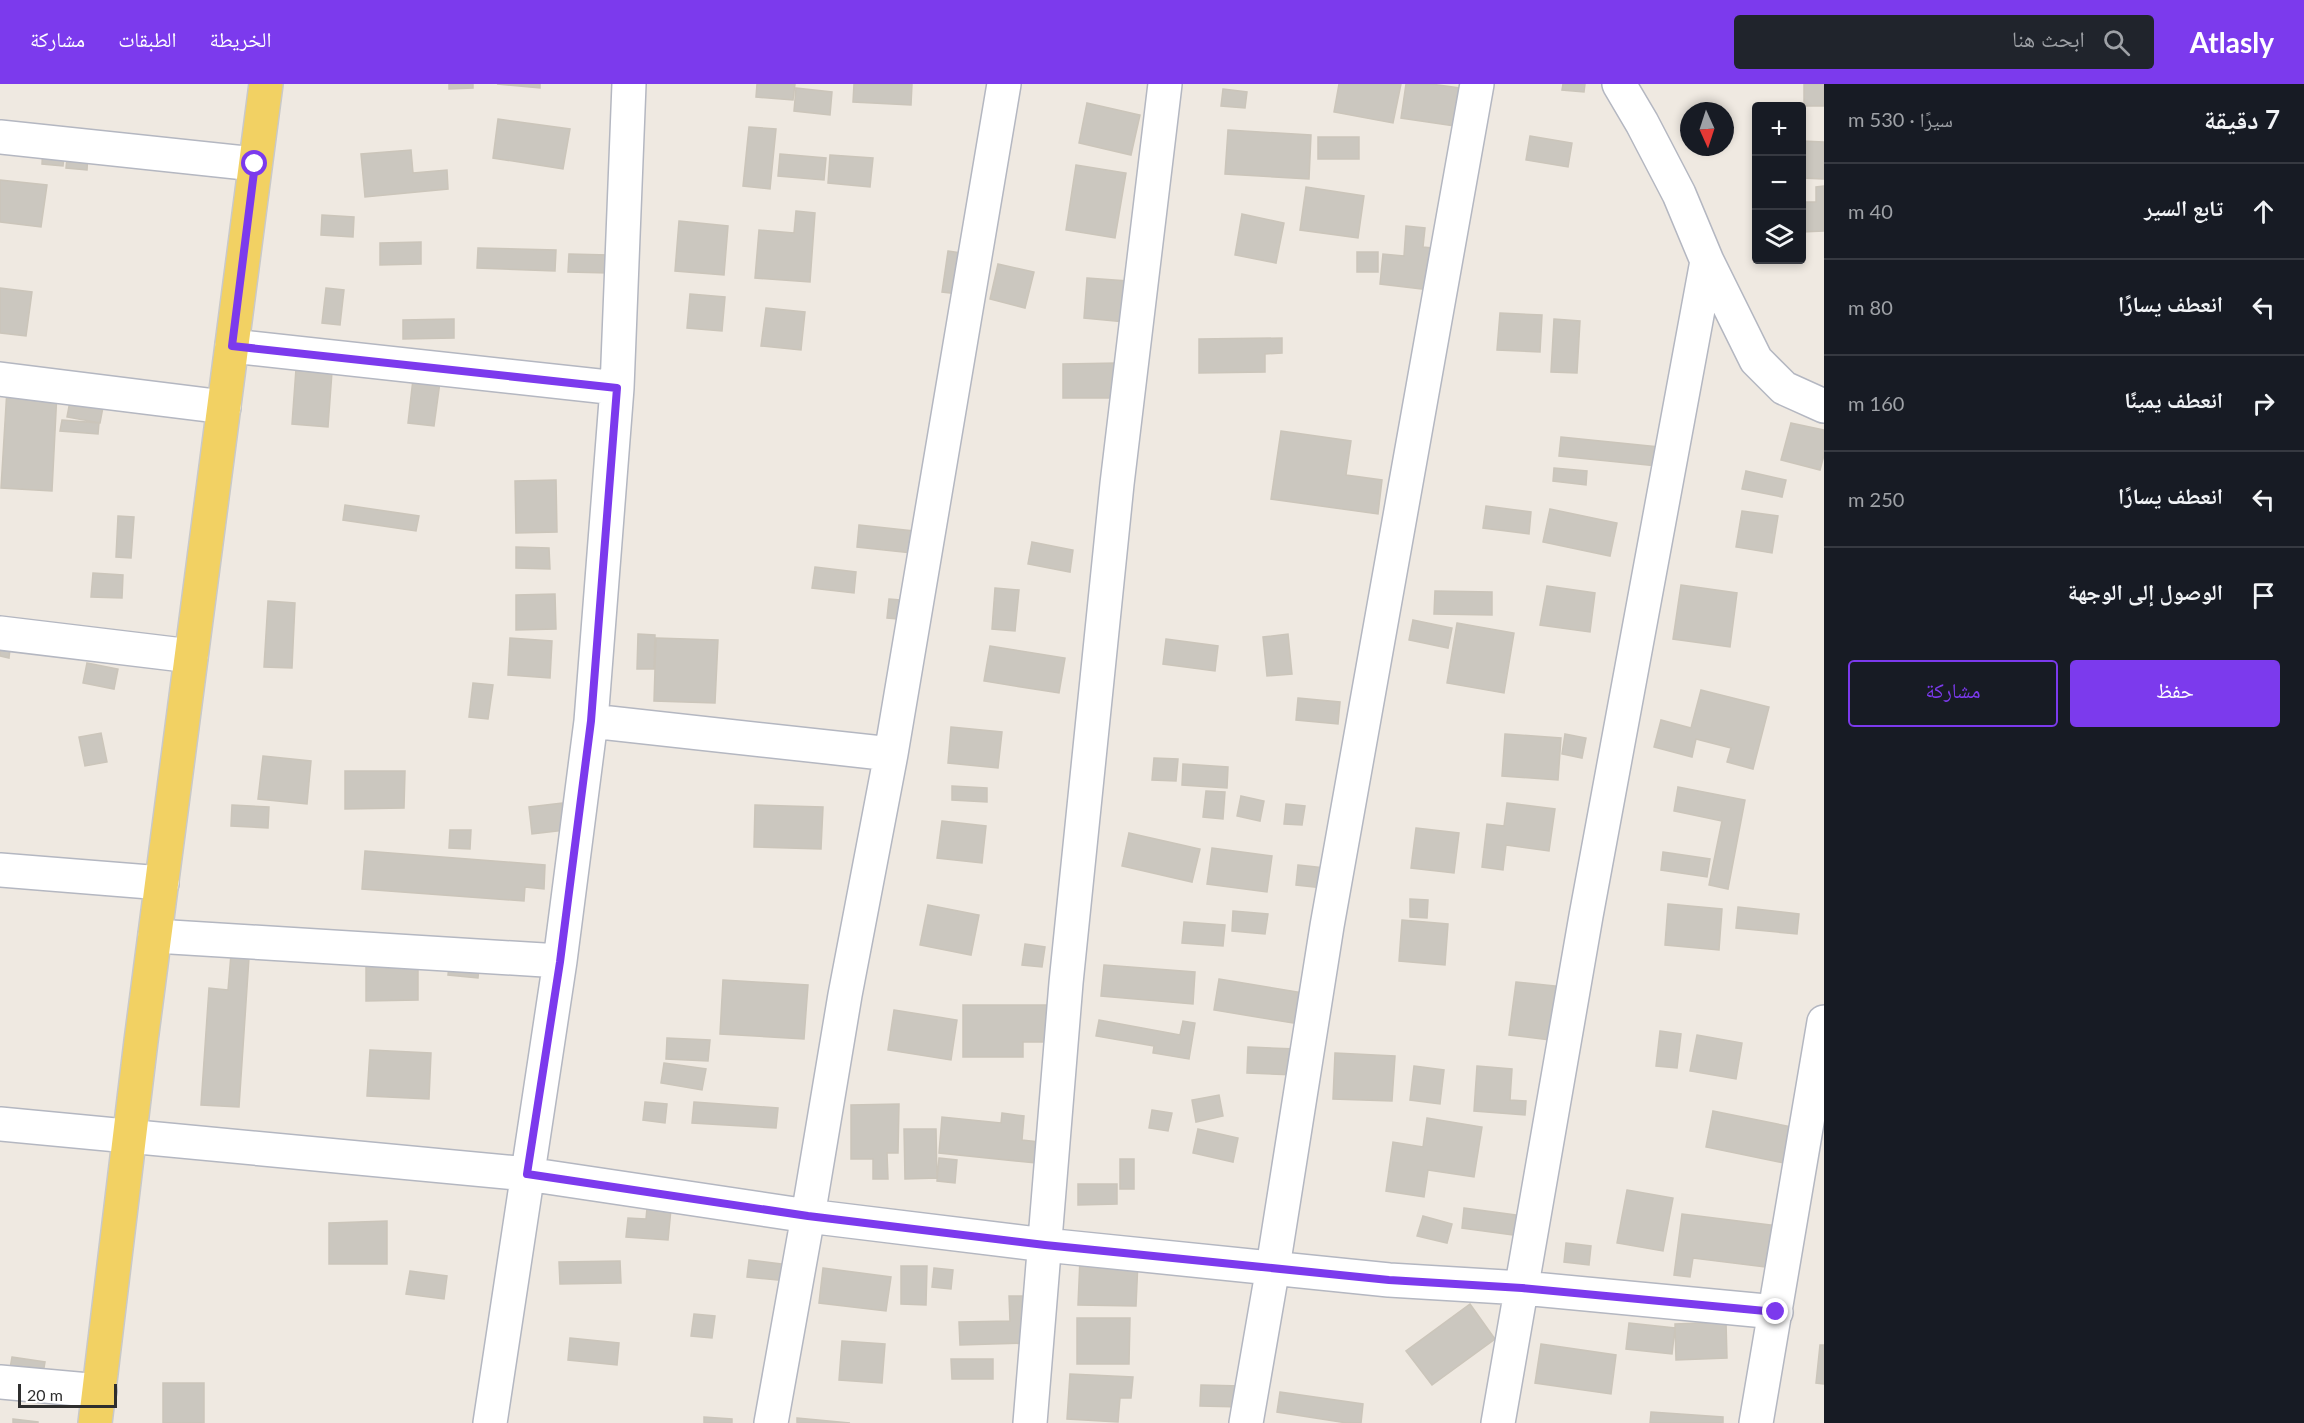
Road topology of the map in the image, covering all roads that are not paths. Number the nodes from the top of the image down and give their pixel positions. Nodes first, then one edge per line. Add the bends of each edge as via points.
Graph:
1 (266, 84) edge
2 (629, 84) edge
3 (1004, 84) edge
4 (1165, 84) edge
5 (1477, 84) edge
6 (1619, 84) edge
7 (0, 137) edge
8 (255, 164) junction
9 (1707, 261) junction
10 (232, 346) junction
11 (0, 379) edge
12 (617, 388) junction
13 (1824, 406) edge
14 (224, 407) junction
15 (0, 633) edge
16 (191, 656) junction
17 (591, 721) junction
18 (891, 754) junction
19 (0, 870) edge
20 (162, 883) junction
21 (155, 936) junction
22 (560, 962) junction
23 (1824, 1022) edge
24 (0, 1124) edge
25 (130, 1137) junction
26 (527, 1174) junction
27 (808, 1216) junction
28 (1045, 1245) junction
29 (1273, 1267) junction
30 (1522, 1288) junction
31 (1776, 1312) junction
32 (0, 1382) edge
33 (100, 1391) junction
34 (95, 1423) edge
35 (490, 1423) edge
36 (771, 1423) edge
37 (1030, 1423) edge
38 (1246, 1423) edge
39 (1498, 1423) edge
40 (1756, 1423) edge

1 - 8 main road
2 - 12 street
3 - 18 street
4 - 28 street via 1117,484 1066,983
5 - 29 street via 1329,914
6 - 9 street via 1679,194
7 - 8 street
8 - 10 main road
9 - 13 street via 1756,360 1784,388
9 - 30 street
10 - 12 street
10 - 14 main road
11 - 14 street
12 - 17 street
14 - 16 main road
15 - 16 street
16 - 20 main road
17 - 18 street
17 - 22 street
18 - 27 street
19 - 20 street
20 - 21 main road
21 - 22 street
21 - 25 main road
22 - 26 street
23 - 31 street
24 - 25 street
25 - 26 street
25 - 33 main road
26 - 27 street
26 - 35 street
27 - 28 street
27 - 36 street
28 - 29 street
28 - 37 street
29 - 30 street via 1389,1280
29 - 38 street
30 - 31 street
30 - 39 street
31 - 40 street
32 - 33 street
33 - 34 main road

